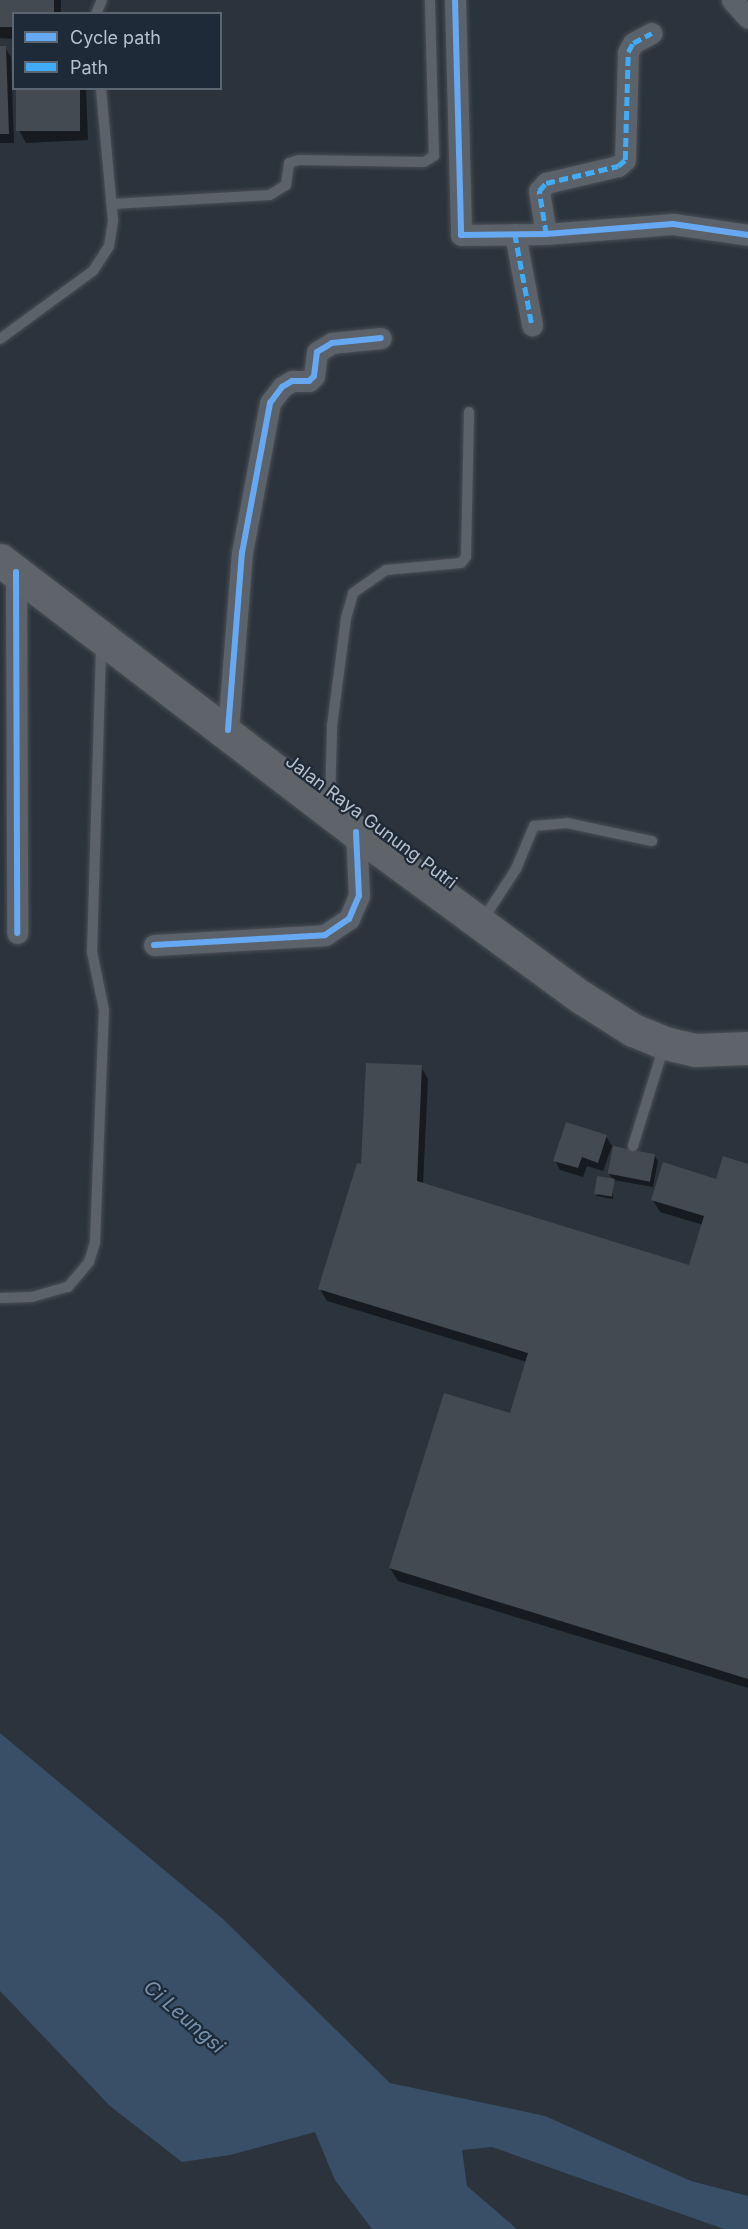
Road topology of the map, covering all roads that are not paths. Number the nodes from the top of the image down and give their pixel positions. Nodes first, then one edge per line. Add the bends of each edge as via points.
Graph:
1 (430, 0) edge
2 (455, 0) edge
3 (732, 0) edge
4 (748, 18) edge
5 (652, 33) dead end
6 (101, 90) edge
7 (112, 204) junction
8 (515, 234) junction
9 (546, 234) junction
10 (748, 235) edge
11 (532, 326) dead end
12 (381, 338) dead end
13 (0, 339) edge
14 (469, 412) dead end
15 (8, 566) edge
16 (102, 634) junction
17 (228, 730) junction
18 (330, 811) junction
19 (356, 832) junction
20 (651, 841) dead end
21 (480, 923) junction
22 (17, 933) dead end
23 (154, 945) dead end
24 (665, 1043) junction
25 (748, 1048) edge
26 (633, 1146) dead end
27 (0, 1298) edge

1 - 7 lane via 434,156 424,162 299,160 289,163 286,186 270,195
2 - 8 street via 461,235
3 - 4 street
5 - 9 street via 633,43 628,52 625,160 618,166 546,183 539,191
6 - 7 lane
7 - 13 lane via 110,246 93,271
8 - 9 street
8 - 11 street
9 - 10 street via 673,225
12 - 17 street via 317,352 314,376 309,381 292,381 282,387 270,403 242,553
14 - 18 lane via 466,557 461,563 386,570 353,592 332,726
15 - 16 main road, Jalan Raya Gunung Putri
15 - 22 street
16 - 17 main road, Jalan Raya Gunung Putri
16 - 27 lane via 92,952 104,1010 95,1242 89,1262 68,1287 32,1297
17 - 18 main road, Jalan Raya Gunung Putri
18 - 19 main road, Jalan Raya Gunung Putri
19 - 21 main road, Jalan Raya Gunung Putri
19 - 23 street via 359,896 349,918 325,935
20 - 21 lane via 567,823 534,826 516,869
21 - 24 main road, Jalan Raya Gunung Putri via 581,997 633,1030
24 - 25 main road, Jalan Raya Gunung Putri via 695,1050
24 - 26 lane

